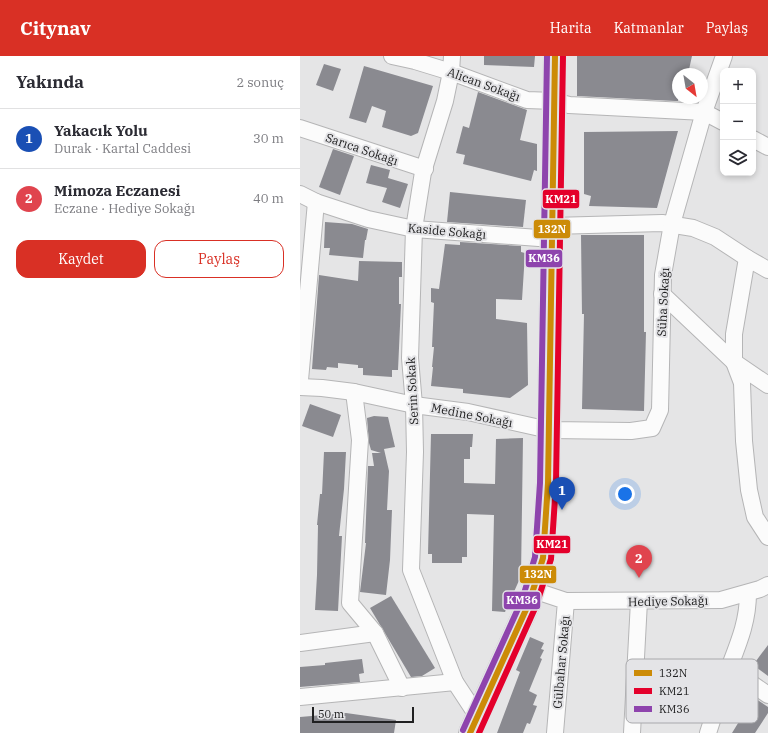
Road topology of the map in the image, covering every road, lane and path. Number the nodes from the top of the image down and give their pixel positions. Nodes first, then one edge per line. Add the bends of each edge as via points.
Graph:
1 (392, 56) edge
2 (554, 56) edge
3 (724, 56) edge
4 (451, 64) edge
5 (554, 102) junction
6 (704, 112) junction
7 (720, 120) edge
8 (300, 128) edge
9 (755, 140) edge
10 (768, 147) edge
11 (425, 170) junction
12 (300, 194) edge
13 (316, 202) junction
14 (672, 224) junction
15 (414, 229) junction
16 (552, 232) junction
17 (747, 258) junction
18 (768, 270) edge
19 (662, 294) junction
20 (734, 362) junction
21 (300, 380) edge
22 (768, 385) edge
23 (300, 387) edge
24 (354, 392) junction
25 (414, 405) junction
26 (549, 430) junction
27 (768, 537) edge
28 (768, 585) edge
29 (533, 590) junction
30 (748, 593) junction
31 (566, 601) junction
32 (639, 601) junction
33 (375, 633) junction
34 (300, 643) edge
35 (636, 659) edge
36 (733, 659) edge
37 (456, 682) junction
38 (402, 688) junction
39 (758, 688) edge
40 (768, 695) edge
41 (300, 697) edge
42 (633, 723) edge
43 (711, 723) edge
44 (474, 725) edge
45 (555, 733) edge
46 (632, 733) edge
47 (708, 733) edge

1 - 4 street, Alican Sokağı
2 - 5 main road
3 - 6 street, Süha Sokağı
4 - 5 street, Alican Sokağı via 527,100
4 - 11 street, Serin Sokak via 445,102
5 - 6 street, Alican Sokağı via 568,105
5 - 16 main road
6 - 7 street
6 - 14 street, Süha Sokağı
8 - 11 street, Sarıca Sokağı
9 - 10 street
11 - 15 street, Serin Sokak
12 - 13 street, Kaside Sokağı
13 - 15 street, Kaside Sokağı via 368,219
13 - 21 street
14 - 16 street, Kaside Sokağı
14 - 17 street, Kaside Sokağı via 693,228 715,237
14 - 19 street, Süha Sokağı
15 - 16 street, Kaside Sokağı
15 - 25 street, Serin Sokak via 410,358
16 - 26 main road
17 - 18 street, Kaside Sokağı
17 - 20 street via 734,334
19 - 20 street
19 - 26 street, Süha Sokağı via 660,410 652,428 632,431
20 - 22 street
20 - 27 street via 742,382 749,490 755,517
23 - 24 street, Medine Sokağı
24 - 25 street, Medine Sokağı
24 - 33 street via 360,440 350,603
25 - 26 street, Medine Sokağı via 468,412
25 - 37 street, Serin Sokak via 411,570
26 - 29 main road via 543,558
28 - 30 street, Hediye Sokağı
29 - 31 street, Gülbahar Sokağı
29 - 44 main road
30 - 32 street, Hediye Sokağı via 721,600
30 - 36 street via 748,610
31 - 32 street, Hediye Sokağı
31 - 45 street, Gülbahar Sokağı
32 - 35 street
33 - 34 street
33 - 38 street
37 - 38 street
37 - 44 street, Serin Sokak
38 - 41 street
39 - 40 street
42 - 46 street
43 - 47 street

